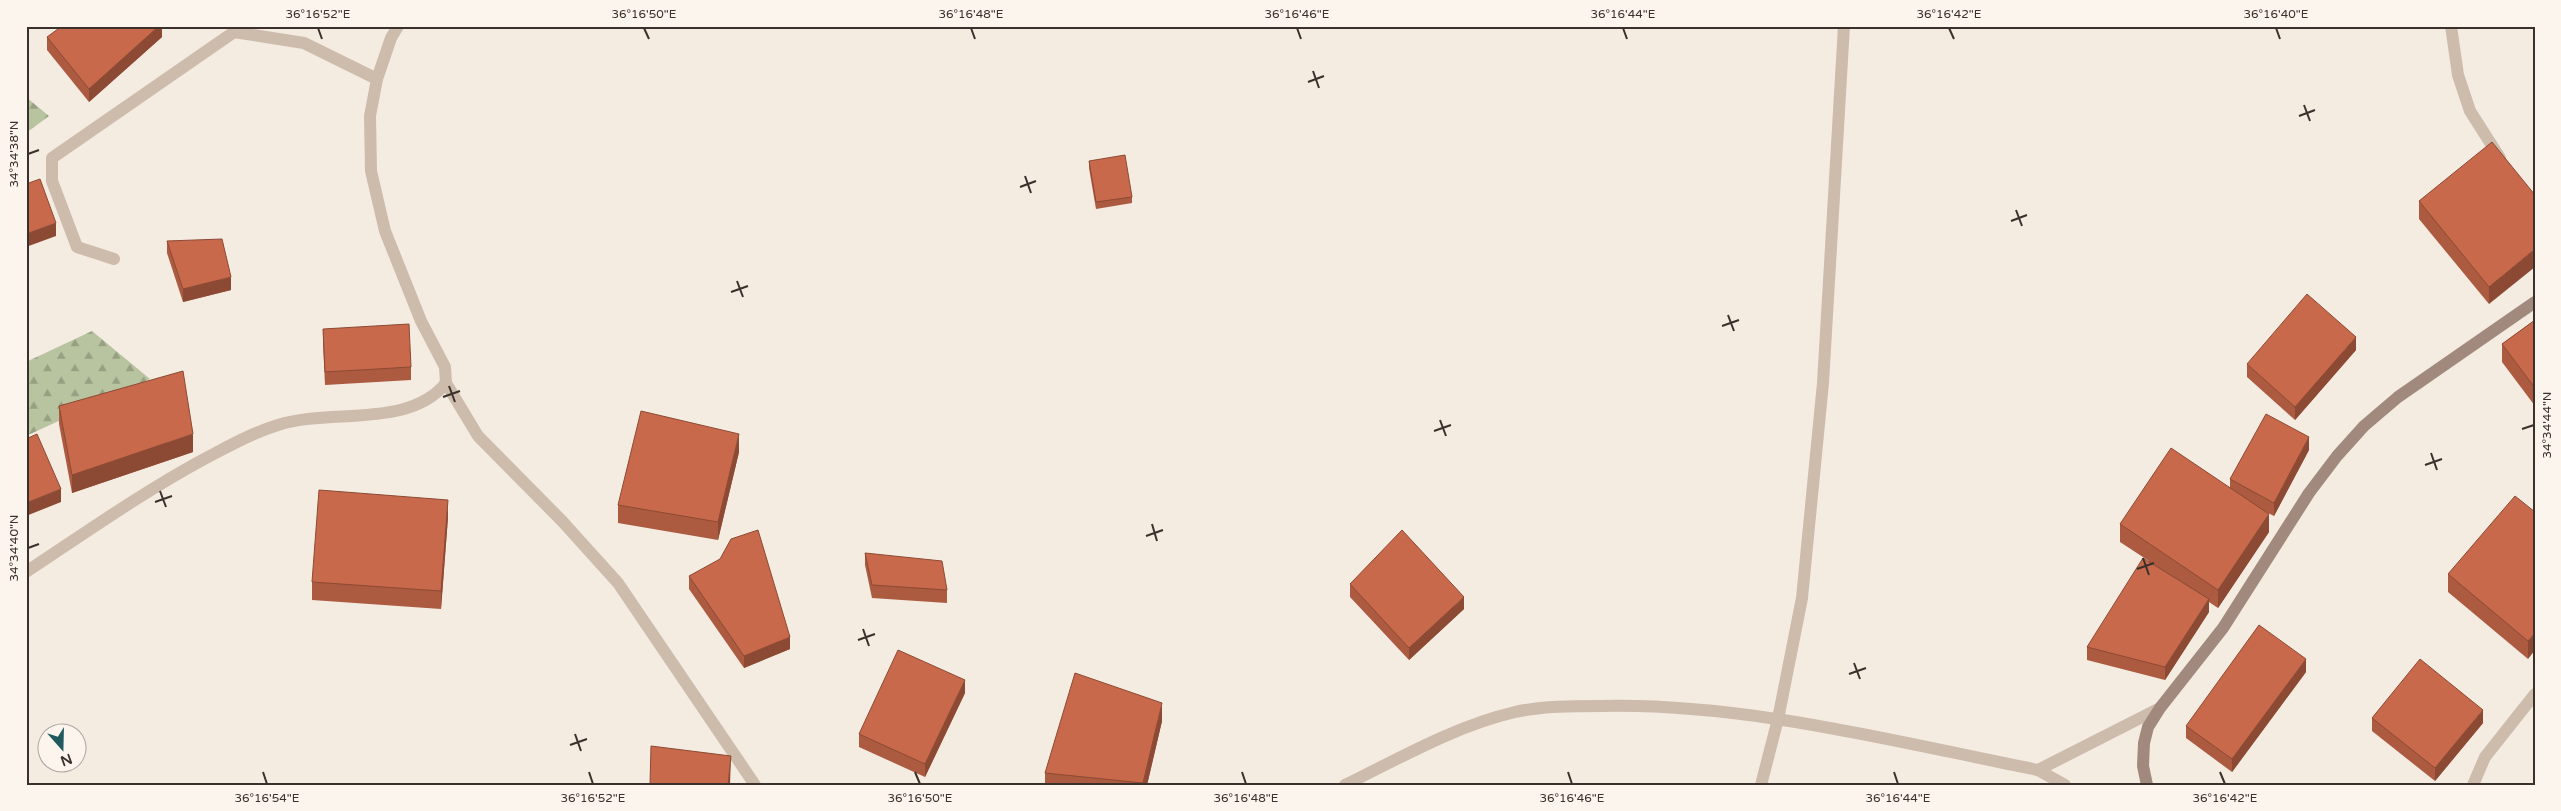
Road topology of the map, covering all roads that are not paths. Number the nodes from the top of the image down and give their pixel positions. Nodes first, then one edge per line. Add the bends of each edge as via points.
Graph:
1 (398, 26) edge
2 (1844, 26) edge
3 (2451, 26) edge
4 (378, 79) junction
5 (2507, 166) edge
6 (114, 259) dead end
7 (2535, 302) edge
8 (446, 383) junction
9 (26, 572) edge
10 (2535, 694) edge
11 (2160, 708) junction
12 (1778, 719) junction
13 (2038, 770) junction
14 (755, 785) edge
15 (1345, 785) edge
16 (1761, 785) edge
17 (2065, 785) edge
18 (2147, 785) edge
19 (2473, 785) edge

1 - 4 street
2 - 12 street via 1823,384 1802,598
3 - 5 street via 2458,75 2470,111
4 - 6 street via 304,43 234,32 52,158 52,181 77,247
4 - 8 street via 370,116 371,171 385,231 421,322 445,367
7 - 11 street via 2398,397 2364,426 2309,493 2223,628
8 - 9 street via 428,400 412,407 279,424 244,438 185,469
8 - 14 street via 478,436 618,583
10 - 19 street via 2485,757
11 - 13 street
11 - 18 street via 2148,728 2144,743 2143,766
12 - 13 street
12 - 15 street via 1634,705 1574,706 1516,712 1444,737
12 - 16 street
13 - 17 street

